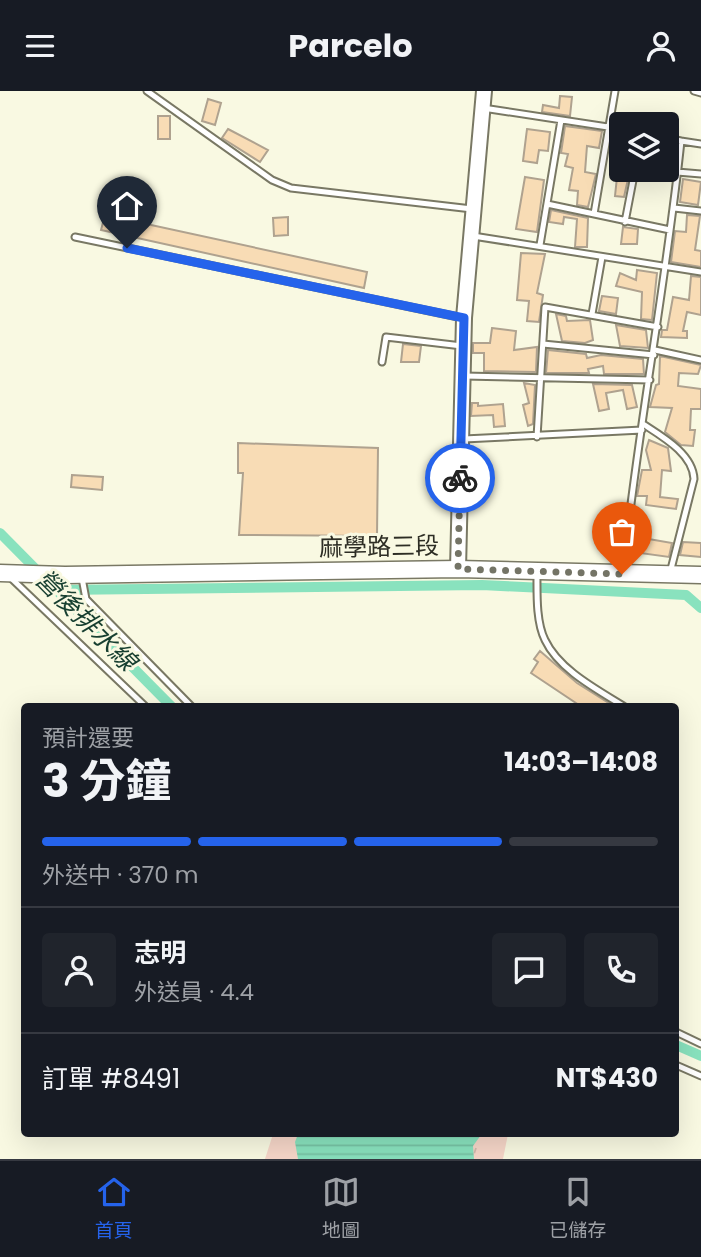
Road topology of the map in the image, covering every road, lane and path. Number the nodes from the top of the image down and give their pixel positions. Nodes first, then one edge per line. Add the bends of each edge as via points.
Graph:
1 (147, 91) edge
2 (484, 91) edge
3 (615, 91) edge
4 (694, 91) edge
5 (701, 93) edge
6 (483, 108) junction
7 (611, 112) edge
8 (561, 120) junction
9 (609, 126) joint
10 (681, 141) joint
11 (701, 144) edge
12 (679, 156) edge
13 (679, 172) edge
14 (701, 174) edge
15 (633, 182) edge
16 (676, 182) edge
17 (547, 204) junction
18 (674, 208) junction
19 (472, 209) junction
20 (701, 211) edge
21 (594, 214) junction
22 (625, 222) junction
23 (670, 230) junction
24 (470, 236) junction
25 (75, 237) dead end
26 (540, 245) junction
27 (603, 257) junction
28 (665, 267) junction
29 (701, 272) edge
30 (592, 314) junction
31 (464, 318) junction
32 (658, 327) junction
33 (543, 344) junction
34 (462, 346) junction
35 (655, 353) junction
36 (701, 360) edge
37 (382, 362) dead end
38 (462, 376) junction
39 (541, 380) junction
40 (650, 380) junction
41 (643, 427) junction
42 (537, 437) junction
43 (461, 439) junction
44 (698, 479) edge
45 (458, 569) junction
46 (537, 571) junction
47 (8, 574) edge
48 (622, 574) junction
49 (82, 575) junction
50 (669, 575) junction
51 (701, 575) edge
52 (142, 703) edge
53 (188, 703) edge
54 (619, 703) edge
55 (679, 1033) edge
56 (701, 1044) edge
57 (679, 1066) edge
58 (701, 1076) edge

1 - 19 lane via 272,180 291,188
2 - 6 street
3 - 7 lane
4 - 5 lane
6 - 8 lane
6 - 19 street
8 - 9 lane
8 - 17 lane
9 - 21 lane
10 - 11 lane
10 - 12 lane
13 - 14 lane
15 - 22 lane
16 - 18 lane
17 - 21 lane
17 - 26 lane
18 - 20 lane
18 - 23 lane
19 - 24 street
21 - 22 lane
22 - 23 lane
23 - 28 lane
24 - 26 lane
24 - 31 street
25 - 31 lane
26 - 27 lane
27 - 28 lane
27 - 30 lane
28 - 29 lane
28 - 32 lane
30 - 32 lane
30 - 33 lane via 545,307
31 - 34 street
32 - 35 lane
33 - 35 lane
33 - 39 lane
34 - 37 lane via 386,337
34 - 38 street
35 - 36 lane
35 - 40 lane
38 - 39 lane
38 - 43 street
39 - 40 lane
39 - 42 lane
40 - 41 lane
41 - 42 lane
41 - 44 lane via 691,463
41 - 48 lane
42 - 43 lane
43 - 45 street
44 - 50 lane
45 - 46 main road, 麻學路三段
45 - 49 main road, 麻學路三段
46 - 48 main road, 麻學路三段
46 - 54 lane via 544,639 557,657
47 - 49 main road, 麻學路三段
47 - 52 lane
48 - 50 main road, 麻學路三段
49 - 53 lane via 86,599
50 - 51 main road, 麻學路三段
55 - 56 lane
57 - 58 lane

